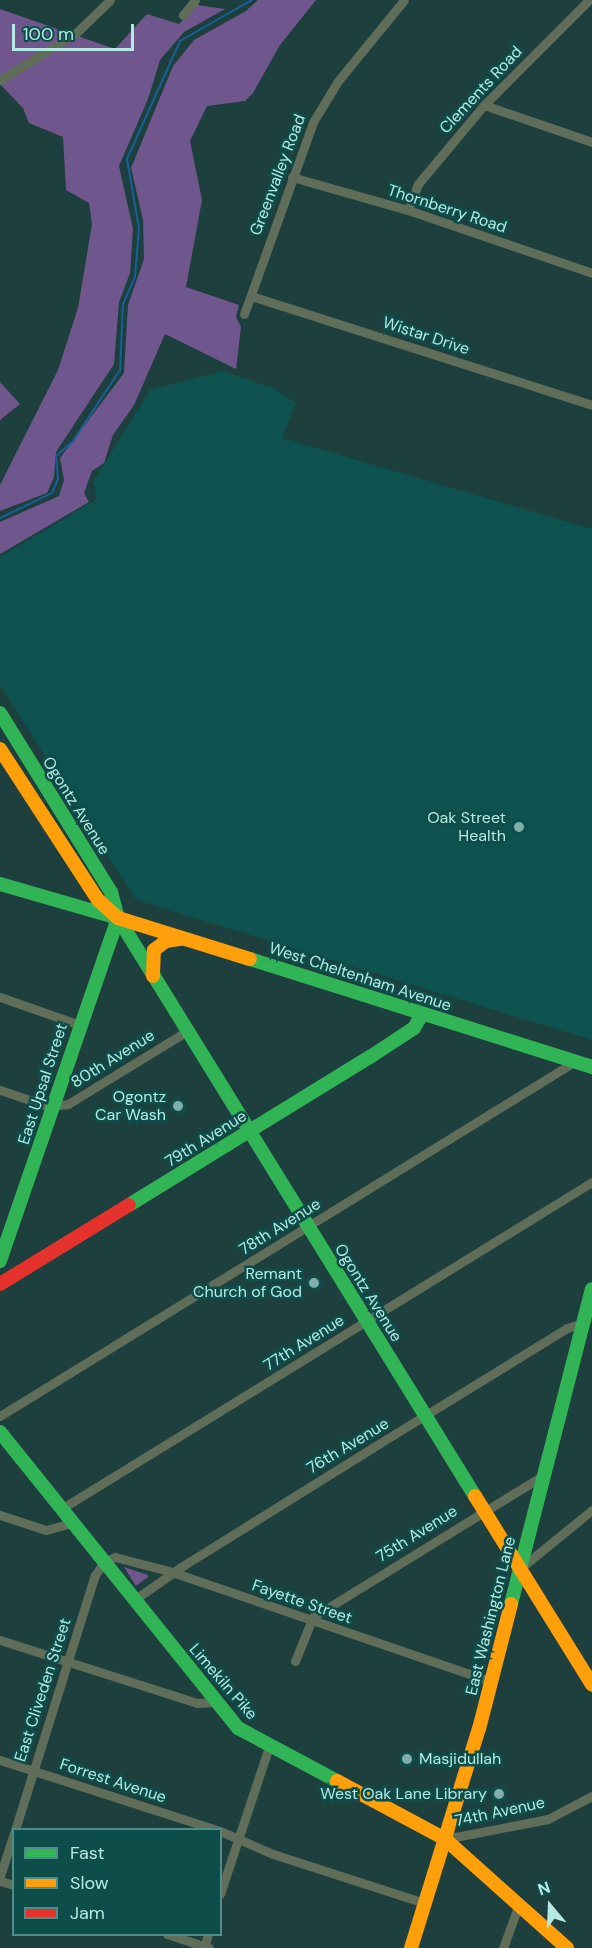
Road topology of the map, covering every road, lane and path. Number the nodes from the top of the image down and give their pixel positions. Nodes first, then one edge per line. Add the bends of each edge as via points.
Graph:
1 (110, 0) edge
2 (195, 0) edge
3 (404, 0) edge
4 (589, 0) edge
5 (183, 15) dead end
6 (0, 80) edge
7 (484, 105) junction
8 (592, 142) edge
9 (291, 177) junction
10 (408, 210) junction
11 (592, 273) edge
12 (251, 296) junction
13 (244, 314) dead end
14 (592, 405) edge
15 (0, 713) edge
16 (0, 749) edge
17 (0, 884) edge
18 (118, 918) junction
19 (181, 939) junction
20 (153, 976) junction
21 (0, 997) edge
22 (422, 1014) junction
23 (80, 1025) junction
24 (187, 1031) junction
25 (574, 1062) junction
26 (592, 1067) edge
27 (0, 1090) edge
28 (52, 1106) junction
29 (249, 1132) junction
30 (592, 1182) edge
31 (308, 1227) junction
32 (0, 1261) edge
33 (0, 1284) edge
34 (592, 1290) edge
35 (367, 1322) junction
36 (582, 1323) junction
37 (0, 1416) edge
38 (425, 1417) junction
39 (0, 1432) edge
40 (542, 1477) junction
41 (62, 1509) junction
42 (592, 1510) edge
43 (484, 1511) junction
44 (0, 1515) edge
45 (72, 1523) junction
46 (104, 1562) junction
47 (520, 1568) junction
48 (172, 1572) junction
49 (134, 1600) junction
50 (310, 1620) junction
51 (0, 1640) edge
52 (295, 1661) dead end
53 (68, 1662) junction
54 (491, 1681) junction
55 (592, 1685) edge
56 (215, 1702) junction
57 (269, 1747) junction
58 (0, 1760) edge
59 (33, 1771) junction
60 (592, 1796) edge
61 (15, 1828) edge
62 (213, 1828) edge
63 (222, 1831) edge
64 (12, 1838) edge
65 (238, 1838) junction
66 (445, 1839) junction
67 (0, 1876) edge
68 (222, 1888) edge
69 (425, 1903) junction
70 (519, 1904) junction
71 (170, 1936) edge
72 (206, 1948) edge
73 (411, 1948) edge
74 (502, 1948) edge
75 (567, 1948) edge

1 - 6 street via 76,33
2 - 5 street
3 - 9 street, Greenvalley Road via 338,81 313,122
4 - 7 street, Clements Road
7 - 8 street
7 - 10 street, Clements Road via 418,184
9 - 10 street, Thornberry Road
9 - 12 street, Greenvalley Road
10 - 11 street, Thornberry Road
12 - 13 street, Greenvalley Road
12 - 14 street, Wistar Drive
15 - 18 main road, Ogontz Avenue via 111,892
16 - 18 main road, Ogontz Avenue via 98,900
17 - 18 main road, West Cheltenham Avenue
18 - 19 main road, West Cheltenham Avenue
18 - 20 main road, Ogontz Avenue
18 - 23 main road, East Upsal Street
19 - 20 main road via 166,941 154,950
19 - 22 main road, West Cheltenham Avenue
20 - 24 main road, Ogontz Avenue
21 - 23 street
22 - 25 main road, West Cheltenham Avenue
22 - 29 main road, 79th Avenue via 414,1028
23 - 28 main road, East Upsal Street
24 - 28 street, 80th Avenue via 74,1101
24 - 29 main road, Ogontz Avenue
25 - 26 main road, West Cheltenham Avenue
25 - 31 street, 78th Avenue
27 - 28 street
28 - 32 main road, East Upsal Street
29 - 31 main road, Ogontz Avenue
29 - 33 main road, 79th Avenue
30 - 35 street, 77th Avenue
31 - 35 main road, Ogontz Avenue
31 - 37 street, 78th Avenue
34 - 36 main road, East Washington Lane
35 - 38 main road, Ogontz Avenue
35 - 41 street, 77th Avenue
36 - 38 street, 76th Avenue via 567,1328
36 - 40 main road, East Washington Lane
38 - 43 main road, Ogontz Avenue
38 - 48 street, 76th Avenue
39 - 41 main road, Limekiln Pike
40 - 43 street, 75th Avenue
40 - 47 main road, East Washington Lane
41 - 45 main road, Limekiln Pike
42 - 47 street
43 - 47 main road, Ogontz Avenue
43 - 50 street, 75th Avenue
44 - 45 street via 46,1530
45 - 46 main road, Limekiln Pike
46 - 48 street, Fayette Street via 120,1557
46 - 49 main road, Limekiln Pike
46 - 53 street, East Cliveden Street via 95,1575
47 - 54 main road, East Washington Lane
47 - 55 main road, Ogontz Avenue
48 - 49 street, 76th Avenue
48 - 50 street, Fayette Street
49 - 56 main road, Limekiln Pike
50 - 52 street
50 - 54 street, Fayette Street
51 - 53 street
53 - 56 street via 197,1703
53 - 59 street, East Cliveden Street
54 - 66 main road, East Washington Lane
56 - 57 main road, Limekiln Pike via 238,1728
57 - 65 street
57 - 66 main road, Limekiln Pike
58 - 59 street, Forrest Avenue
59 - 61 street, East Cliveden Street
59 - 62 street, Forrest Avenue
60 - 66 street, 74th Avenue via 548,1819
63 - 65 street, Forrest Avenue
64 - 67 street, East Cliveden Street
65 - 68 street
65 - 69 street, Forrest Avenue via 273,1854
66 - 69 main road, East Washington Lane
66 - 70 main road, Limekiln Pike
69 - 73 main road, East Washington Lane
70 - 74 street
70 - 75 main road, Limekiln Pike
71 - 72 street

